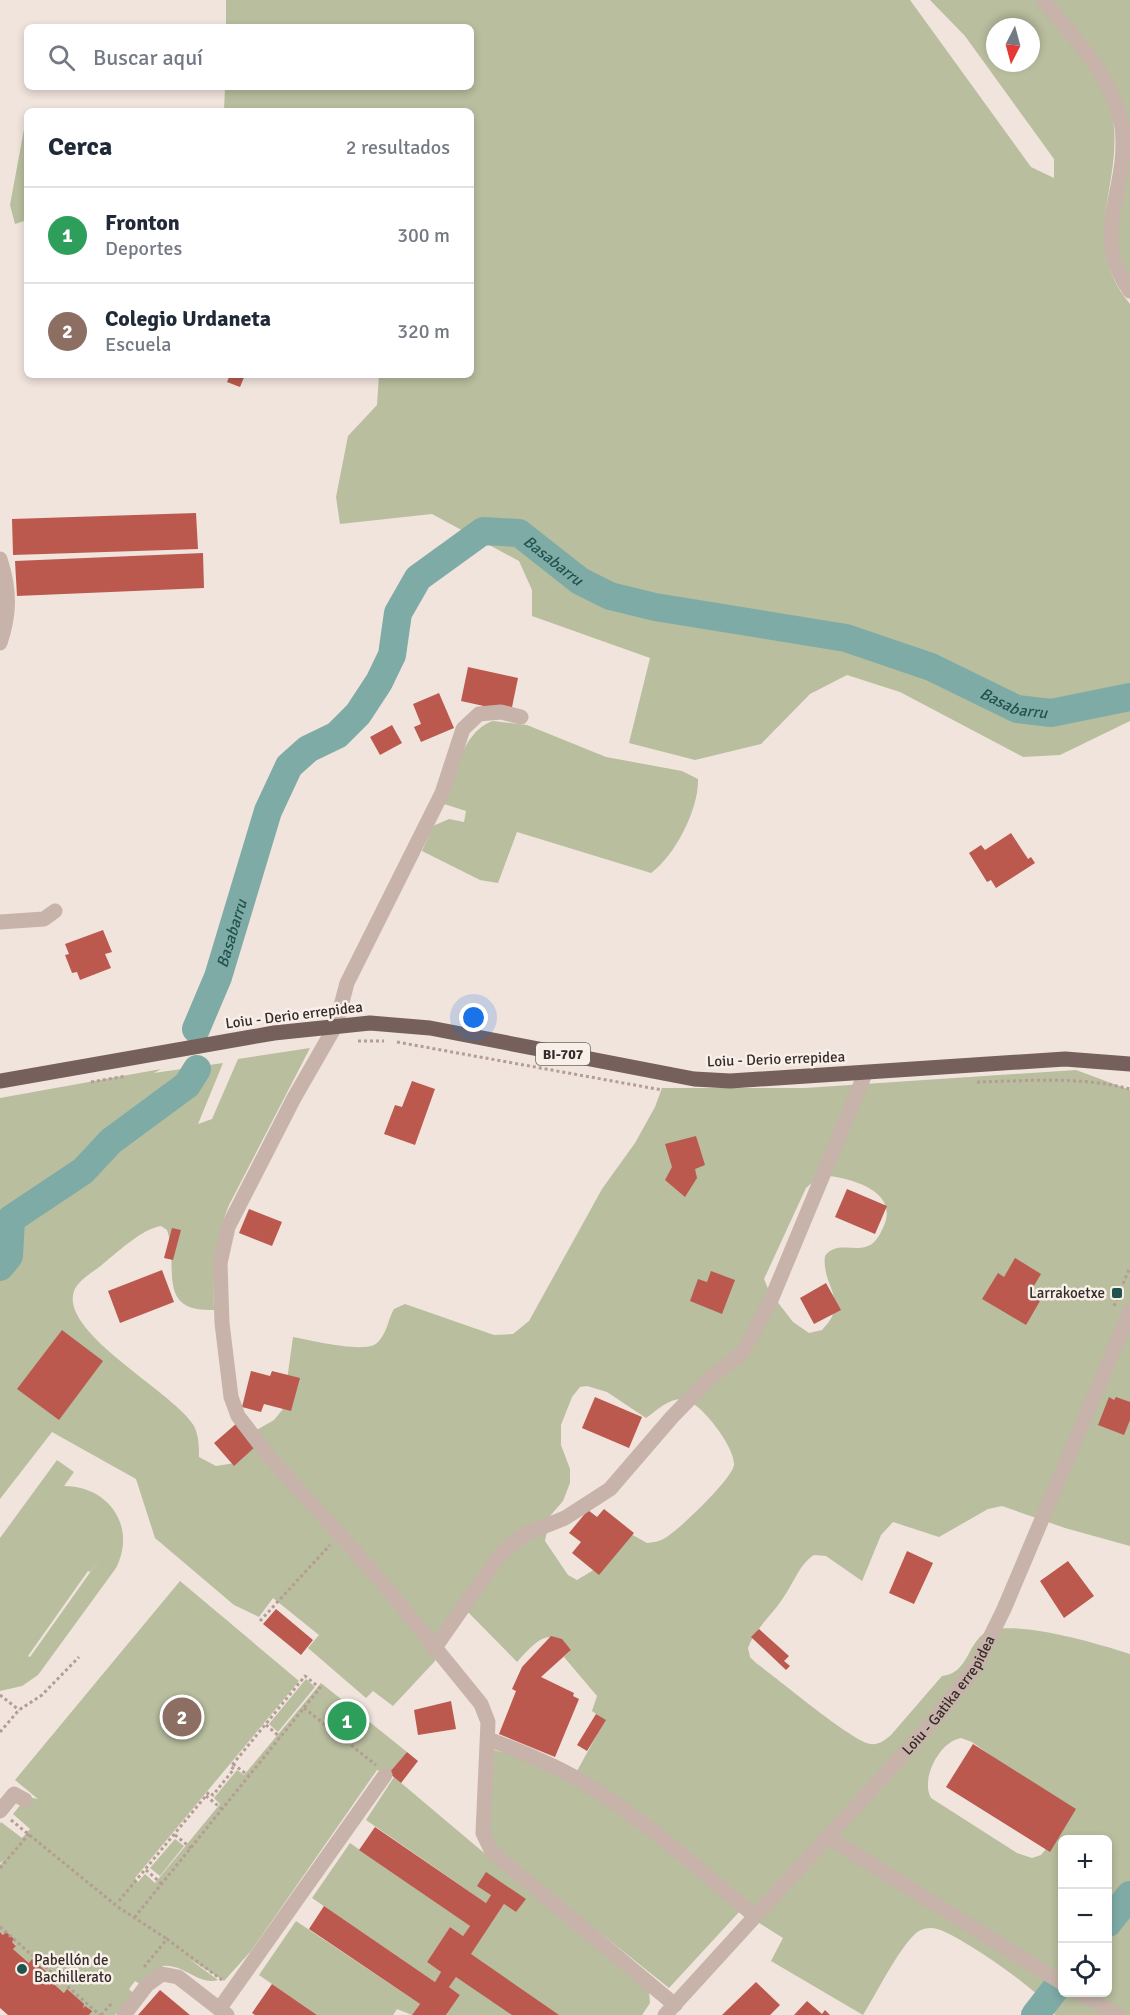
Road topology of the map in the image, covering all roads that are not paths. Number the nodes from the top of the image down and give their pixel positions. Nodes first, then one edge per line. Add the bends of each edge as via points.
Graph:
1 (1043, 0) edge
2 (1130, 291) edge
3 (0, 559) edge
4 (0, 643) edge
5 (521, 717) dead end
6 (55, 911) dead end
7 (0, 922) edge
8 (336, 1025) junction
9 (1130, 1064) edge
10 (865, 1074) junction
11 (0, 1081) edge
12 (1130, 1311) edge
13 (434, 1649) junction
14 (488, 1738) junction
15 (382, 1771) road end
16 (25, 1800) dead end
17 (3, 1814) edge
18 (826, 1836) junction
19 (755, 1916) junction
20 (1058, 1981) edge
21 (1087, 1997) edge
22 (670, 2010) edge
23 (223, 2012) edge
24 (124, 2015) edge
25 (1117, 2015) edge

1 - 2 street via 1091,58 1112,94 1122,126 1124,161 1109,235 1118,274
3 - 4 street via 8,585 8,619
5 - 8 street via 501,712 479,714 463,729 442,792 346,983
6 - 7 street via 44,919
8 - 10 main road, Loiu - Derio errepidea / BI-707 via 370,1023 429,1028 694,1079 730,1081
8 - 11 main road, Loiu - Derio errepidea / BI-707
8 - 13 street via 228,1227 221,1255 220,1286 231,1397 238,1416 268,1455 381,1581
9 - 10 main road, Loiu - Derio errepidea / BI-707 via 1065,1059
10 - 13 street via 771,1300 742,1353 709,1379 672,1417 610,1489 565,1518 525,1534 501,1553
12 - 18 street, Loiu - Gatika errepidea via 1004,1609 976,1666 931,1724
13 - 14 street via 481,1704 488,1722
14 - 19 street via 589,1785 663,1839
14 - 22 street via 483,1833 492,1852
15 - 23 street
16 - 17 street via 14,1794
18 - 19 street, Loiu - Gatika errepidea
18 - 20 street
19 - 22 street, Loiu - Gatika errepidea
21 - 25 street
23 - 24 street via 178,1977 162,1974 147,1985

